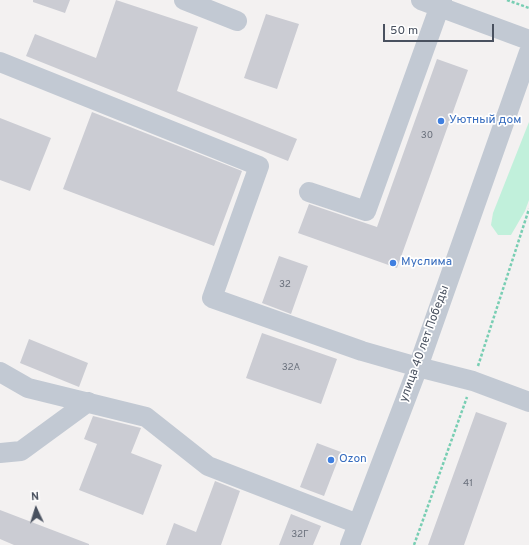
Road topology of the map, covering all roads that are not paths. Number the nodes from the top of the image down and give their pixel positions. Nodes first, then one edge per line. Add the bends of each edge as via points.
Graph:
1 (184, 0) edge
2 (421, 0) edge
3 (441, 4) edge
4 (237, 21) dead end
5 (529, 40) edge
6 (529, 52) edge
7 (0, 62) edge
8 (309, 192) dead end
9 (418, 367) junction
10 (0, 372) edge
11 (88, 402) junction
12 (529, 402) edge
13 (0, 453) edge
14 (358, 524) junction
15 (350, 545) edge

1 - 4 street
2 - 3 street
3 - 5 street
3 - 8 street via 366,211
6 - 9 street, улица 40 лет Победы
7 - 9 street via 258,166 212,298 362,351
9 - 12 street via 473,381
9 - 14 street, улица 40 лет Победы
10 - 11 street via 28,388
11 - 13 street via 22,451
11 - 14 street via 146,417 208,466
14 - 15 street, улица 40 лет Победы

